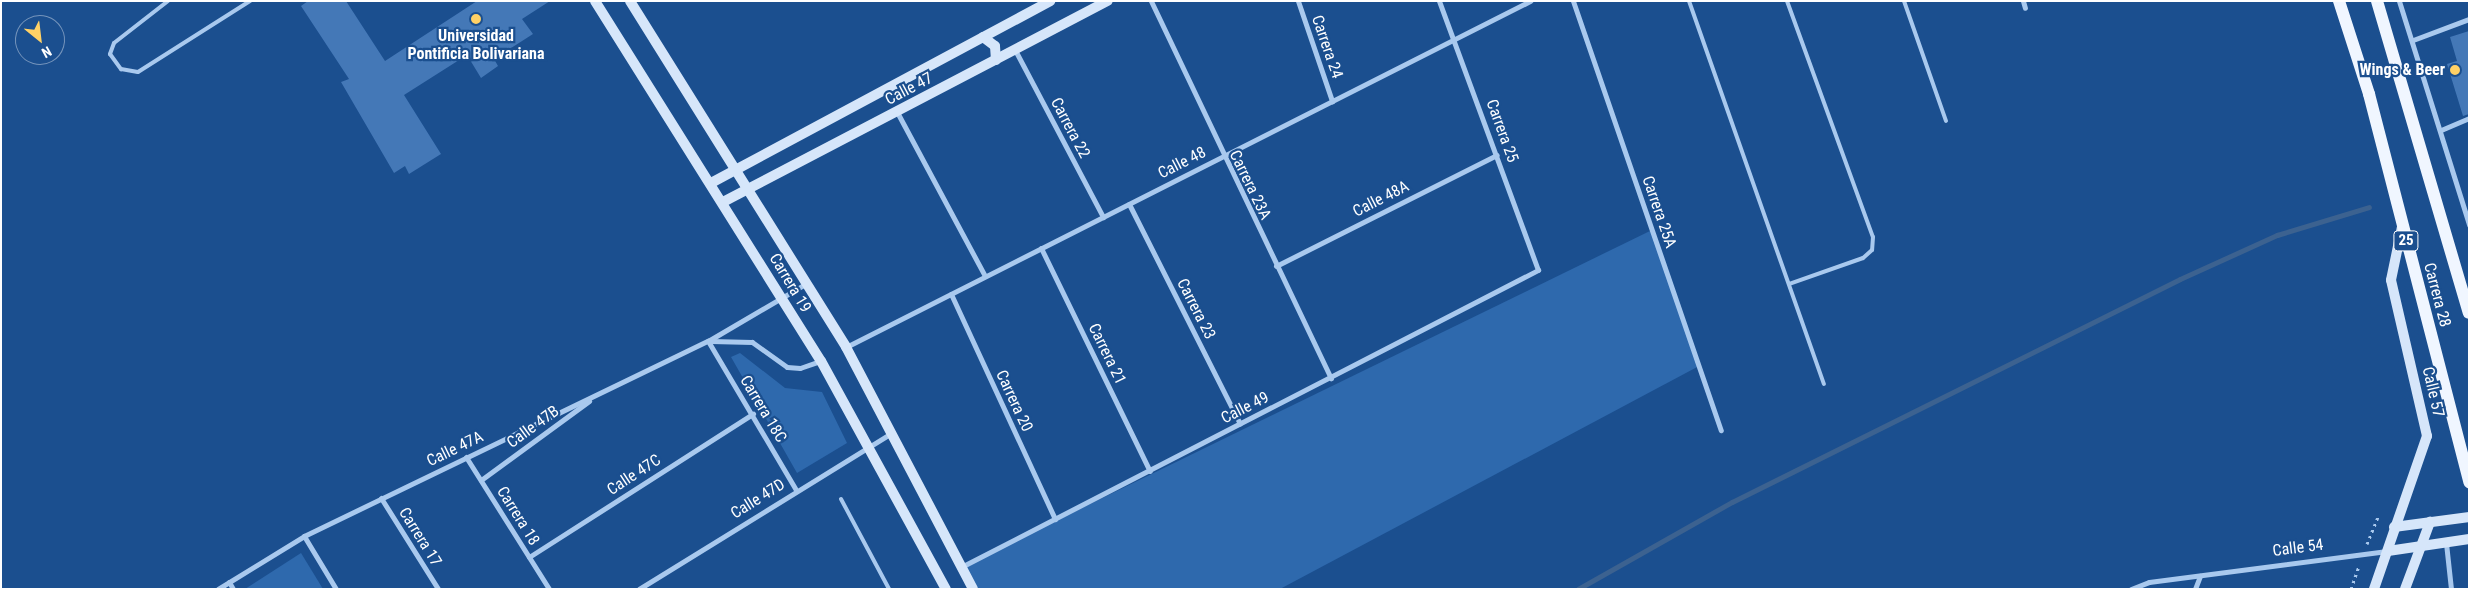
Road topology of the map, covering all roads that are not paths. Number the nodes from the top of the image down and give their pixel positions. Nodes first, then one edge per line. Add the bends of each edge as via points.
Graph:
1 (168, 1) edge
2 (250, 1) edge
3 (595, 1) edge
4 (630, 1) edge
5 (1050, 1) edge
6 (1108, 1) edge
7 (1151, 1) edge
8 (1298, 1) edge
9 (1439, 1) edge
10 (1530, 1) edge
11 (1573, 1) edge
12 (1689, 1) edge
13 (1787, 1) edge
14 (1904, 1) edge
15 (2023, 1) edge
16 (2338, 1) edge
17 (2377, 1) edge
18 (2399, 1) edge
19 (2025, 8) dead end
20 (2469, 19) edge
21 (983, 37) junction
22 (1456, 39) junction
23 (2413, 40) junction
24 (1015, 50) junction
25 (996, 60) junction
26 (1332, 101) junction
27 (897, 112) junction
28 (2469, 118) edge
29 (1946, 121) dead end
30 (2441, 130) junction
31 (1497, 155) junction
32 (1222, 157) junction
33 (737, 169) junction
34 (711, 183) junction
35 (750, 188) junction
36 (723, 202) junction
37 (1129, 204) junction
38 (1103, 217) junction
39 (2469, 225) edge
40 (2402, 226) junction
41 (1041, 248) junction
42 (1276, 266) junction
43 (1538, 270) joint
44 (985, 276) junction
45 (807, 283) junction
46 (1788, 284) junction
47 (951, 294) junction
48 (782, 298) junction
49 (2469, 313) edge
50 (708, 341) junction
51 (846, 347) junction
52 (820, 361) junction
53 (1331, 378) junction
54 (1824, 384) dead end
55 (600, 393) junction
56 (753, 414) junction
57 (1240, 424) junction
58 (1721, 430) dead end
59 (892, 433) junction
60 (867, 448) junction
61 (466, 457) junction
62 (1150, 471) junction
63 (481, 480) junction
64 (2469, 482) edge
65 (796, 490) junction
66 (381, 498) junction
67 (841, 499) dead end
68 (2469, 517) edge
69 (1055, 519) junction
70 (2430, 522) junction
71 (2394, 527) junction
72 (304, 536) junction
73 (2469, 539) edge
74 (2446, 542) junction
75 (2422, 546) junction
76 (2388, 551) junction
77 (529, 557) junction
78 (963, 566) junction
79 (2200, 576) junction
80 (229, 582) junction
81 (648, 586) edge
82 (218, 589) edge
83 (233, 589) edge
84 (336, 589) edge
85 (438, 589) edge
86 (549, 589) edge
87 (639, 589) edge
88 (889, 589) edge
89 (946, 589) edge
90 (973, 589) edge
91 (2131, 589) edge
92 (2195, 589) edge
93 (2374, 589) edge
94 (2405, 589) edge
95 (2451, 589) edge

1 - 2 lane via 114,43 110,54 121,69 138,72
3 - 34 street, Carrera 19
4 - 33 street, Carrera 19
5 - 21 street, Calle 47
6 - 24 street, Calle 47
7 - 32 street, Carrera 23A
8 - 26 street, Carrera 24
9 - 22 street, Carrera 25
10 - 22 street, Calle 48
11 - 58 street, Carrera 25A
12 - 46 lane
13 - 46 lane via 1873,237 1872,250 1863,258
14 - 29 lane
15 - 19 street
16 - 40 main road, Carrera 28 / 25 via 2369,94
17 - 49 main road, Carrera 28 / 25
18 - 23 street
20 - 23 street
21 - 25 street via 995,46
21 - 33 street, Calle 47
22 - 26 street, Calle 48
22 - 31 street, Carrera 25
23 - 30 street
24 - 25 street, Calle 47
24 - 38 street, Carrera 22
25 - 27 street, Calle 47
26 - 32 street, Calle 48
27 - 35 street, Calle 47
27 - 44 street
28 - 30 street
30 - 39 street
31 - 42 street, Calle 48A
31 - 43 street, Carrera 25
32 - 37 street, Calle 48
32 - 42 street, Carrera 23A
33 - 34 street, Calle 47
33 - 35 street, Carrera 19
34 - 36 street, Carrera 19
35 - 36 street, Calle 47
35 - 45 street, Carrera 19
36 - 48 street, Carrera 19
37 - 38 street, Calle 48
37 - 57 street, Carrera 23
38 - 41 street, Calle 48
40 - 64 main road, Carrera 28 / 25
40 - 71 street, Calle 57 via 2391,280 2426,436
41 - 44 street, Calle 48
41 - 62 street, Carrera 21
42 - 53 street, Carrera 23A
43 - 53 street, Calle 49
44 - 47 street, Calle 48
45 - 48 street, Calle 47A
45 - 51 street, Carrera 19
46 - 54 lane
47 - 51 street, Calle 48
47 - 69 street, Carrera 20
48 - 50 street, Calle 47A
48 - 52 street, Carrera 19
50 - 52 street via 752,342 787,367 800,368
50 - 55 street, Calle 47A
50 - 56 street, Carrera 18C
51 - 59 street, Carrera 19
52 - 60 street, Carrera 19
53 - 57 street, Calle 49
55 - 61 street, Calle 47A
55 - 63 street, Calle 47B
56 - 65 street, Carrera 18C
56 - 77 street, Calle 47C
57 - 62 street, Calle 49
59 - 60 street, Calle 47D
59 - 78 street, Carrera 19
60 - 65 street, Calle 47D
60 - 89 street, Carrera 19
61 - 63 street, Carrera 18
61 - 66 street, Calle 47A
62 - 69 street, Calle 49
63 - 77 street, Carrera 18
65 - 81 street, Calle 47D
66 - 72 street, Calle 47A
66 - 85 street, Carrera 17
67 - 88 lane
68 - 70 street
69 - 78 street, Calle 49
70 - 71 street
70 - 75 street
71 - 76 street, Calle 57
72 - 80 street, Calle 47A
72 - 84 street
73 - 74 street, Calle 54
74 - 75 street, Calle 54
74 - 95 street
75 - 76 street, Calle 54
75 - 94 street
76 - 79 street, Calle 54
76 - 93 street, Calle 57
77 - 86 street, Carrera 18
78 - 90 street, Carrera 19
79 - 91 street, Calle 54 via 2149,582
79 - 92 street
80 - 82 street, Calle 47A
80 - 83 street
81 - 87 street, Calle 47D

